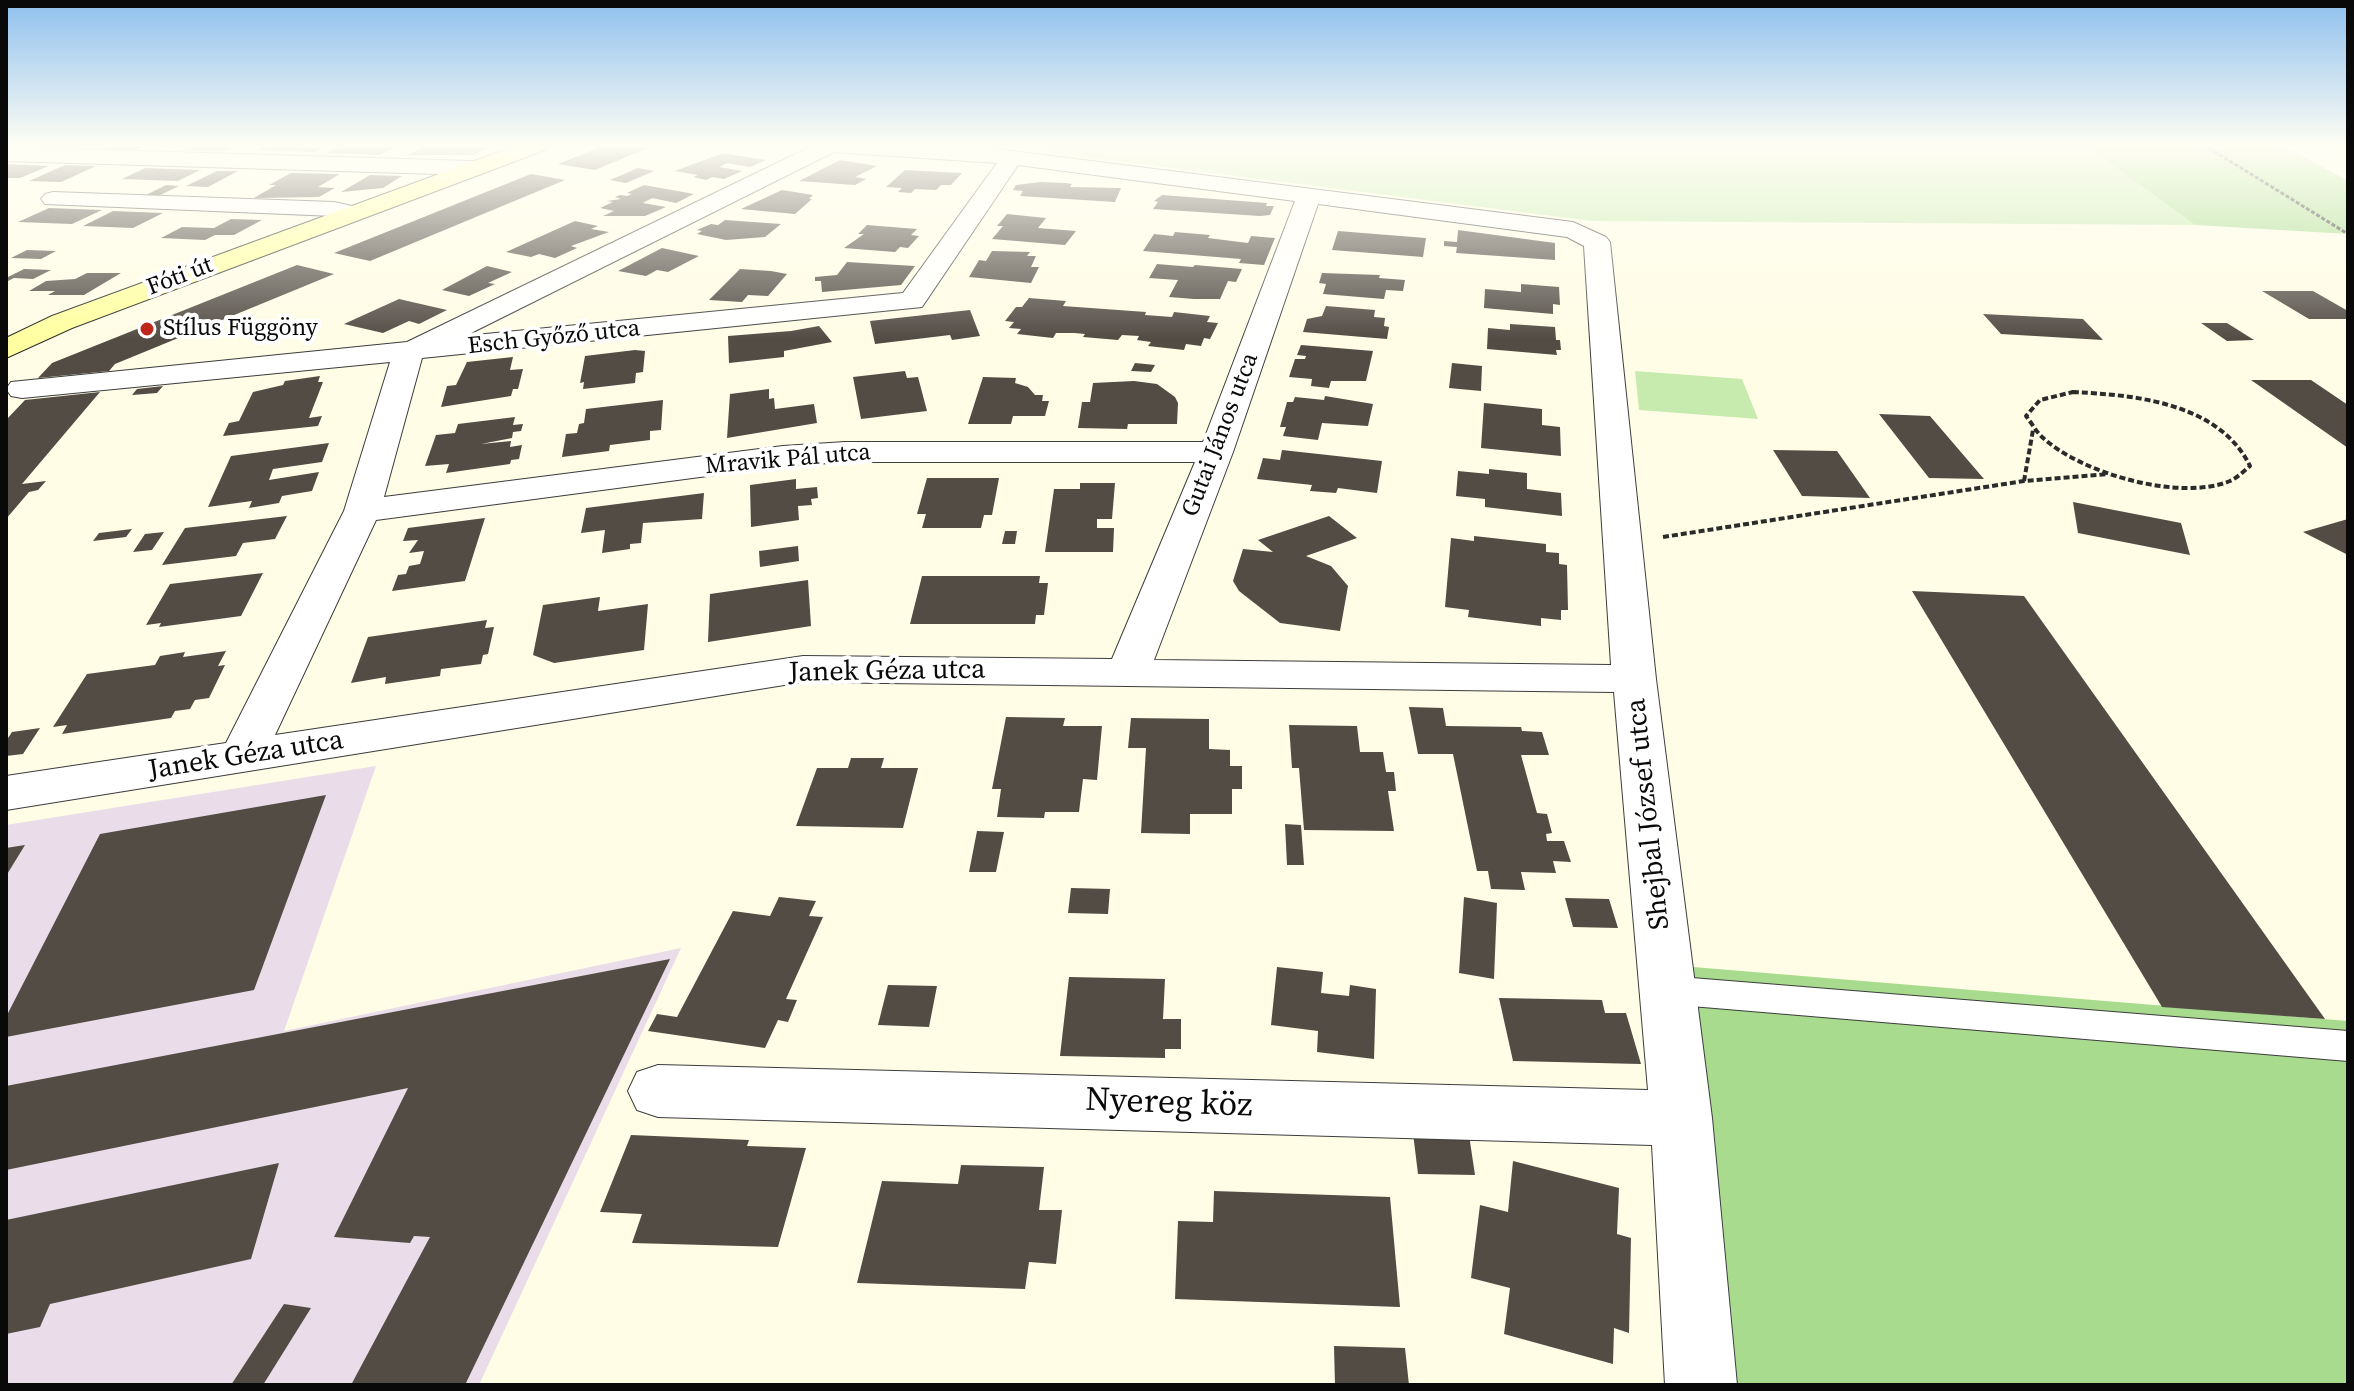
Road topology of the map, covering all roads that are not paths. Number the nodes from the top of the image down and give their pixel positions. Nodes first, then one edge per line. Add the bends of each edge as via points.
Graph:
1 (338, 210) edge
2 (360, 210) edge
3 (700, 210) edge
4 (976, 210) edge
5 (1304, 210) edge
6 (1417, 210) edge
7 (352, 213) junction
8 (6, 349) edge
9 (408, 353) junction
10 (22, 389) dead end
11 (1216, 452) junction
12 (362, 511) junction
13 (1128, 672) junction
14 (1634, 679) junction
15 (242, 757) junction
16 (6, 793) edge
17 (1667, 990) junction
18 (2348, 1046) edge
19 (658, 1091) dead end
20 (1681, 1118) junction
21 (1701, 1385) edge

1 - 7 street
2 - 7 main road, Fóti út
3 - 9 street
4 - 9 street, Esch Győző utca via 912,301
5 - 11 street, Gutai János utca
6 - 14 street, Shejbal József utca via 1573,230 1597,242
7 - 8 main road, Fóti út via 62,322
9 - 10 street, Esch Győző utca
9 - 12 street
11 - 12 street, Mravik Pál utca via 783,456
11 - 13 street, Gutai János utca
12 - 15 street
13 - 14 street, Janek Géza utca
13 - 15 street, Janek Géza utca via 803,669
14 - 17 street, Shejbal József utca
15 - 16 street, Janek Géza utca
17 - 18 lane
17 - 20 street, Shejbal József utca
19 - 20 street, Nyereg köz
20 - 21 street, Shejbal József utca

